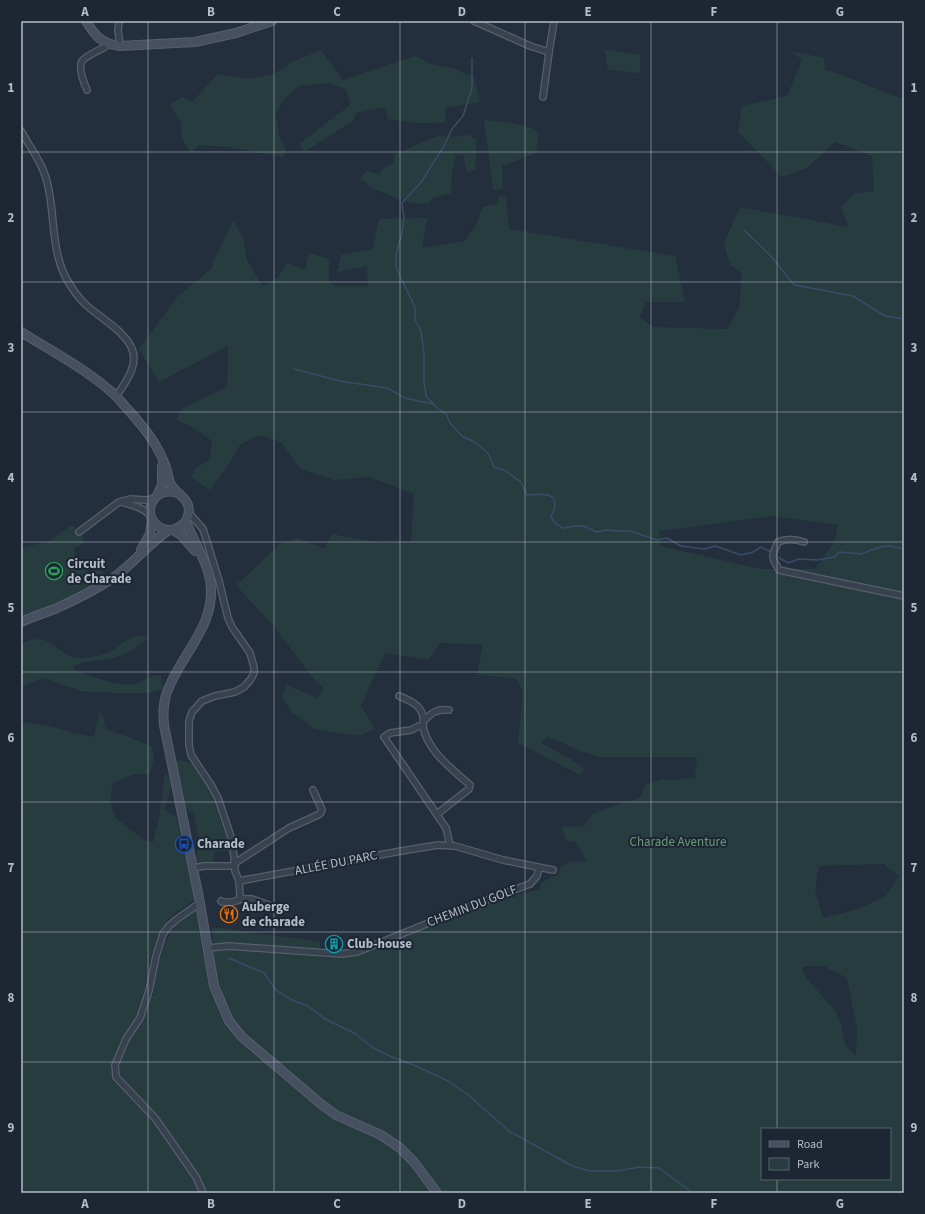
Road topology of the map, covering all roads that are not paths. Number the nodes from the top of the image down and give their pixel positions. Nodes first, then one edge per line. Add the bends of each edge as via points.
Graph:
1 (86, 21) edge
2 (119, 21) edge
3 (272, 21) edge
4 (474, 21) edge
5 (554, 21) edge
6 (107, 43) junction
7 (120, 46) junction
8 (549, 52) junction
9 (87, 90) dead end
10 (543, 98) dead end
11 (21, 131) edge
12 (21, 332) edge
13 (116, 396) junction
14 (160, 453) junction
15 (180, 494) junction
16 (156, 496) junction
17 (119, 502) junction
18 (151, 517) junction
19 (187, 517) junction
20 (171, 530) junction
21 (79, 532) dead end
22 (804, 542) dead end
23 (128, 565) junction
24 (208, 571) junction
25 (904, 596) edge
26 (21, 622) edge
27 (399, 696) dead end
28 (449, 710) dead end
29 (423, 724) junction
30 (313, 790) dead end
31 (437, 814) junction
32 (450, 845) junction
33 (235, 864) junction
34 (193, 868) junction
35 (539, 868) junction
36 (553, 870) dead end
37 (239, 881) junction
38 (242, 899) junction
39 (221, 901) dead end
40 (200, 903) junction
41 (269, 905) dead end
42 (208, 948) junction
43 (202, 1193) edge
44 (438, 1193) edge

1 - 6 street via 92,31
2 - 7 street
3 - 7 street via 236,33 195,42
4 - 8 street
5 - 8 street
6 - 7 street
6 - 9 street via 105,47 83,60 80,66
8 - 10 street
11 - 13 street via 39,161 48,186 56,246 66,277 79,298 124,337 132,349 132,370
12 - 13 street via 86,373
13 - 14 street
14 - 15 street via 172,485
14 - 16 street via 162,484
15 - 16 street via 166,491
15 - 19 street via 187,502
16 - 17 street via 146,500 130,499
16 - 18 street via 151,505
17 - 18 street via 145,510
17 - 21 street
18 - 20 street via 156,525
18 - 23 street via 150,534
19 - 20 street via 182,525
19 - 24 street via 194,541
19 - 33 street via 202,527 228,618 250,653 254,667 251,679 244,687 202,701 192,712 189,721 191,756 218,798 231,837
20 - 23 street via 157,538
20 - 24 street via 188,542
22 - 25 street via 794,539 778,542 772,558 779,570
23 - 26 street via 113,578 88,593
24 - 34 street via 211,596 206,621 177,673 164,703 165,733
27 - 29 street via 417,704
28 - 29 street via 440,709 430,714
29 - 31 street via 424,733 432,747 447,766 470,785 469,789
29 - 31 street via 384,737
30 - 33 street via 322,810 320,814 289,828
31 - 32 street via 446,828
32 - 35 street, ALLÉE DU PARC
32 - 37 street, ALLÉE DU PARC via 401,851
33 - 34 street
33 - 37 street
34 - 40 street
35 - 36 street, ALLÉE DU PARC
35 - 42 street, CHEMIN DU GOLF via 537,876 530,884 357,952 341,954 229,946
37 - 38 street
38 - 39 street via 227,903
38 - 41 street via 252,899
40 - 42 street
40 - 43 street via 177,919 163,934 140,1018 126,1040 115,1065 116,1077 155,1118 196,1177
42 - 44 street via 214,986 230,1022 242,1037 336,1115 381,1135 400,1148

